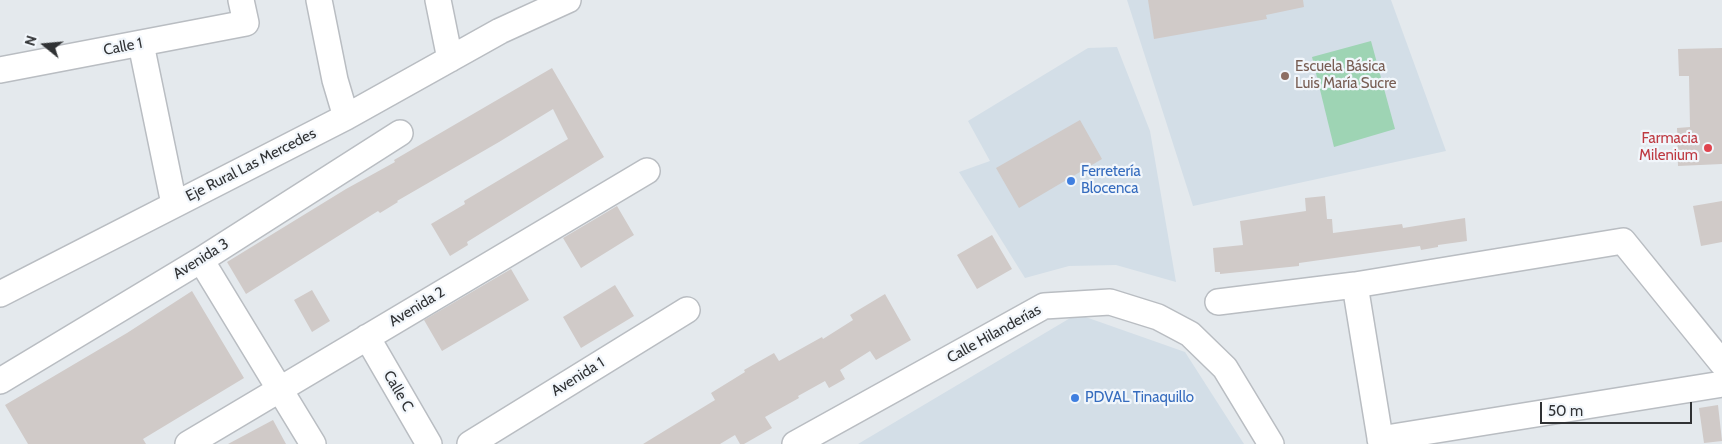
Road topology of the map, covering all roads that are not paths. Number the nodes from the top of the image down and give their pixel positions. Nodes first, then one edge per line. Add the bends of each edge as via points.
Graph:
1 (320, 0) edge
2 (438, 0) edge
3 (521, 0) edge
4 (568, 0) edge
5 (243, 12) edge
6 (500, 31) junction
7 (141, 44) junction
8 (450, 59) junction
9 (0, 70) edge
10 (346, 117) junction
11 (400, 133) dead end
12 (647, 171) dead end
13 (174, 204) junction
14 (201, 260) junction
15 (1355, 285) junction
16 (0, 294) edge
17 (1218, 302) dead end
18 (687, 310) dead end
19 (367, 337) junction
20 (1722, 363) edge
21 (0, 381) edge
22 (1722, 384) edge
23 (280, 389) junction
24 (1381, 441) edge
25 (188, 444) edge
26 (313, 444) edge
27 (429, 444) edge
28 (470, 444) edge
29 (795, 444) edge
30 (1271, 444) edge

1 - 10 street via 335,80
2 - 8 street
3 - 6 street
4 - 6 street, Eje Rural Las Mercedes
5 - 7 street, Calle 1
6 - 8 street, Eje Rural Las Mercedes
7 - 9 street, Calle 1
7 - 13 street
8 - 10 street, Eje Rural Las Mercedes
10 - 13 street, Eje Rural Las Mercedes
11 - 14 street, Avenida 3
12 - 19 street, Avenida 2
13 - 16 street, Eje Rural Las Mercedes
14 - 21 street, Avenida 3
14 - 23 street
15 - 17 street
15 - 20 street via 1623,241
15 - 24 street
18 - 28 street, Avenida 1
19 - 23 street, Avenida 2
19 - 27 street, Calle C
22 - 24 street
23 - 25 street, Avenida 2
23 - 26 street
29 - 30 street, Calle Hilanderías via 1044,306 1110,302 1158,317 1190,334 1225,368

